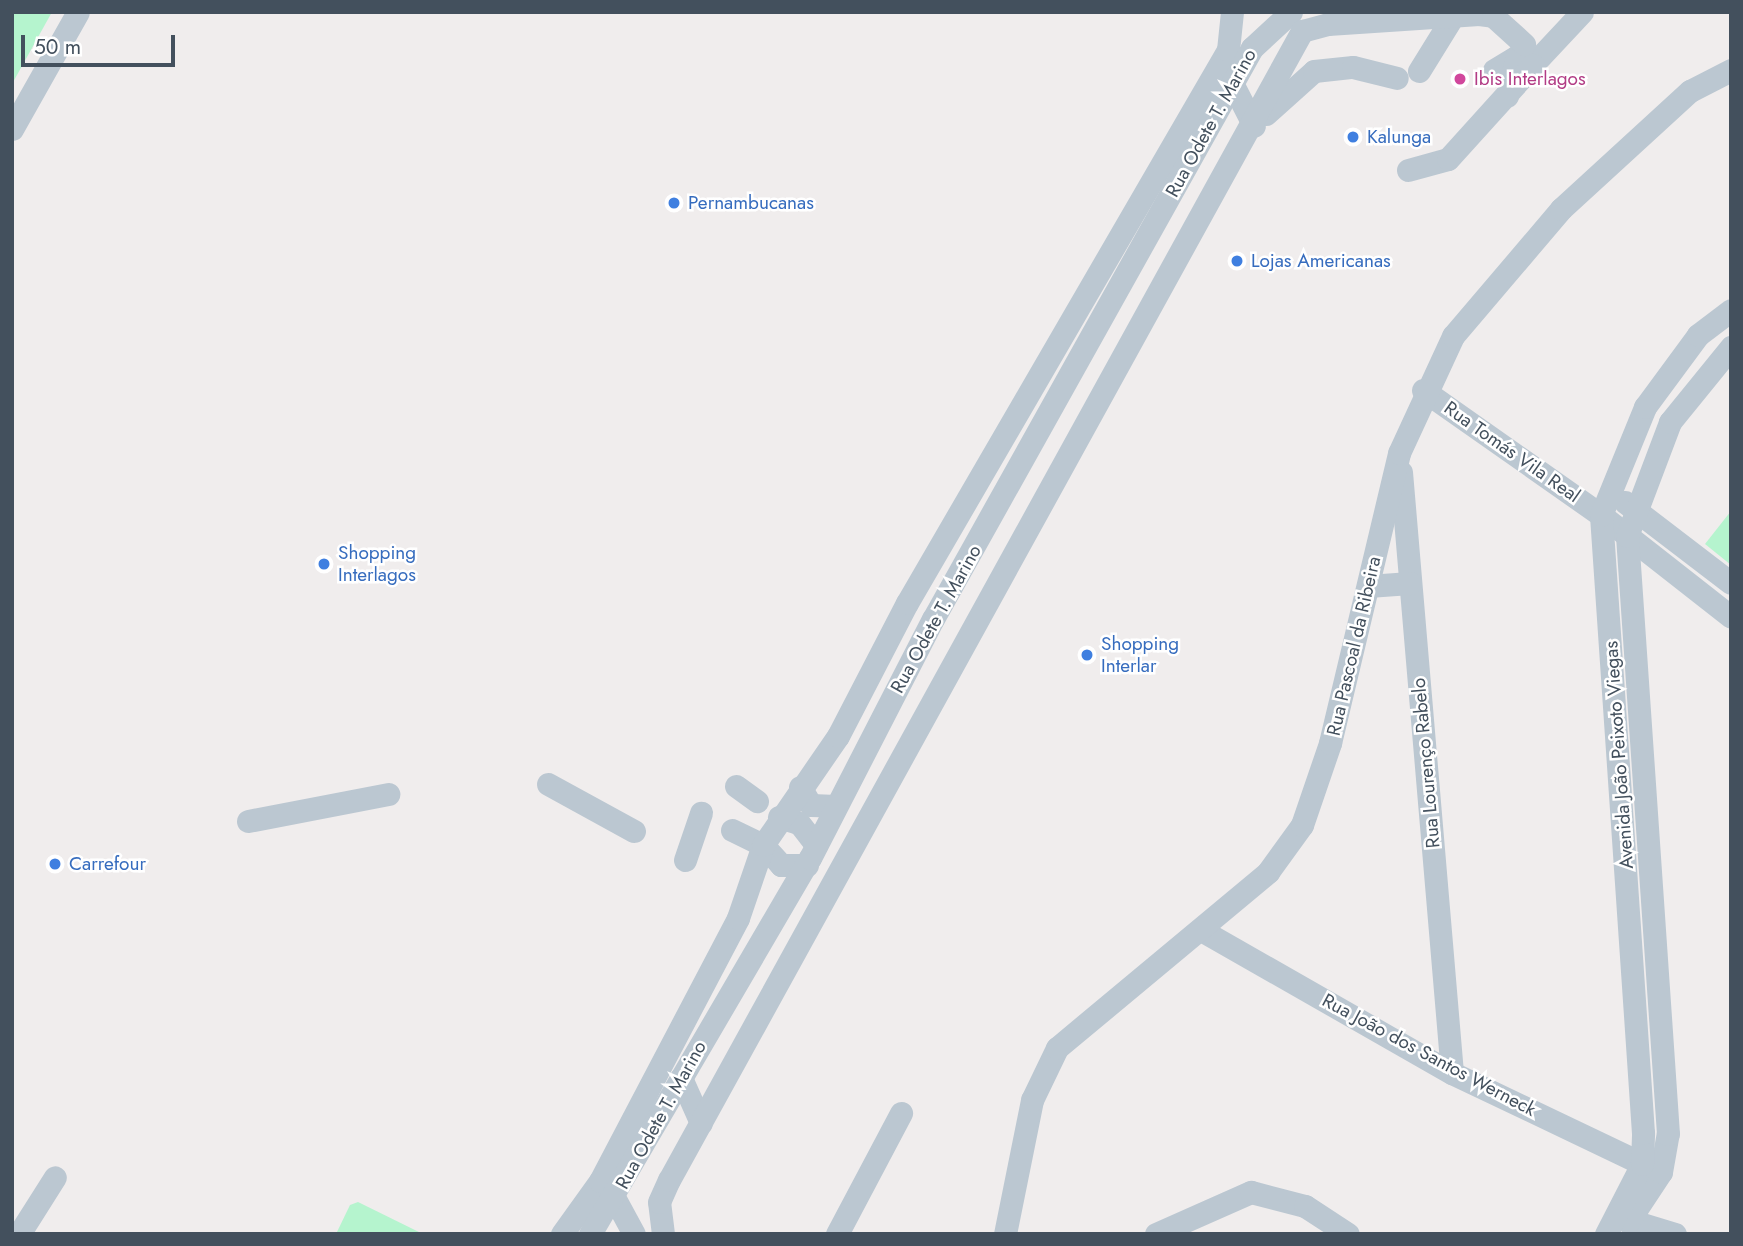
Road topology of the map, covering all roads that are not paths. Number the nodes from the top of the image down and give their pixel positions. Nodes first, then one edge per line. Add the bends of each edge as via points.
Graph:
1 (78, 12) edge
2 (1232, 12) edge
3 (1291, 12) edge
4 (1578, 13) edge
5 (1453, 16) junction
6 (1320, 25) junction
7 (1530, 54) junction
8 (1245, 59) junction
9 (1284, 62) junction
10 (1494, 70) dead end
11 (1731, 70) edge
12 (1308, 75) junction
13 (1232, 83) junction
14 (1254, 127) junction
15 (12, 129) edge
16 (1408, 170) dead end
17 (1132, 265) junction
18 (1156, 304) junction
19 (1731, 310) edge
20 (1731, 347) edge
21 (1423, 390) junction
22 (1399, 453) junction
23 (1610, 491) junction
24 (1634, 510) junction
25 (1601, 515) junction
26 (1035, 523) junction
27 (988, 526) junction
28 (1627, 536) junction
29 (1410, 583) junction
30 (1731, 583) edge
31 (1368, 586) junction
32 (1731, 617) edge
33 (548, 784) dead end
34 (737, 786) dead end
35 (800, 788) junction
36 (388, 794) dead end
37 (757, 801) dead end
38 (836, 806) junction
39 (701, 813) dead end
40 (779, 817) junction
41 (248, 821) dead end
42 (733, 830) dead end
43 (634, 831) dead end
44 (762, 845) junction
45 (811, 855) junction
46 (685, 860) dead end
47 (1201, 930) junction
48 (1452, 1073) junction
49 (681, 1078) junction
50 (901, 1114) dead end
51 (701, 1123) junction
52 (1651, 1168) junction
53 (55, 1177) dead end
54 (608, 1188) junction
55 (586, 1201) junction
56 (1623, 1227) edge
57 (594, 1232) edge
58 (19, 1234) edge
59 (562, 1234) edge
60 (634, 1234) edge
61 (663, 1234) edge
62 (837, 1234) edge
63 (1005, 1234) edge
64 (1156, 1234) edge
65 (1348, 1234) edge
66 (1606, 1234) edge
67 (1675, 1234) edge

1 - 15 street
2 - 35 street, Rua Odete T. Marino via 1228,50 907,603 838,736
3 - 8 street, Rua Odete T. Marino via 1262,34
4 - 7 street
5 - 6 street
5 - 7 street via 1493,16
5 - 12 street via 1408,74 1338,66
6 - 9 street via 1302,31
6 - 12 street via 1303,54
7 - 10 street
7 - 16 street via 1507,96 1448,159
8 - 9 street
8 - 13 street, Rua Odete T. Marino
9 - 14 street
11 - 21 street, Rua Pascoal da Ribeira via 1690,91 1561,209 1485,292
12 - 14 street
13 - 14 street
13 - 17 street, Rua Odete T. Marino
14 - 18 street
17 - 18 street
17 - 27 street, Rua Odete T. Marino
18 - 26 street
19 - 23 street, Avenida João Peixoto Viegas via 1669,369 1625,444
20 - 24 street, Avenida João Peixoto Viegas via 1671,422
21 - 22 street, Rua Pascoal da Ribeira
21 - 25 street, Rua Tomás Vila Real
22 - 29 street, Rua Lourenço Rabelo
22 - 31 street, Rua Pascoal da Ribeira
23 - 24 street
23 - 25 street, Avenida João Peixoto Viegas
24 - 28 street, Avenida João Peixoto Viegas
24 - 30 street
25 - 28 street, Rua Tomás Vila Real
25 - 52 street, Avenida João Peixoto Viegas
26 - 27 street
26 - 51 street
27 - 38 street, Rua Odete T. Marino
28 - 32 street, Rua Tomás Vila Real
28 - 52 street, Avenida João Peixoto Viegas via 1667,1050 1668,1134
29 - 31 street
29 - 48 street, Rua Lourenço Rabelo
31 - 47 street, Rua Pascoal da Ribeira via 1331,743 1302,825 1268,872
33 - 43 street
34 - 37 street
35 - 38 street via 811,805
35 - 40 street, Rua Odete T. Marino
36 - 41 street
38 - 45 street, Rua Odete T. Marino
39 - 46 street
40 - 44 street, Rua Odete T. Marino
40 - 45 street via 799,823
42 - 44 street
44 - 45 street via 781,865
44 - 54 street, Rua Odete T. Marino via 738,918
45 - 49 street, Rua Odete T. Marino
47 - 48 street, Rua João dos Santos Werneck
47 - 63 street, Rua Pascoal da Ribeira via 1057,1048 1032,1100
48 - 52 street, Rua João dos Santos Werneck
49 - 51 street
49 - 54 street, Rua Odete T. Marino
50 - 62 street
51 - 61 street via 659,1202
52 - 56 street, Avenida João Peixoto Viegas
52 - 66 street, Avenida João Peixoto Viegas
53 - 58 street
54 - 55 street, Rua Odete T. Marino
54 - 57 street, Rua Odete T. Marino
54 - 60 street
55 - 57 street
55 - 59 street, Rua Odete T. Marino
56 - 67 street
64 - 65 street via 1251,1192 1305,1206

